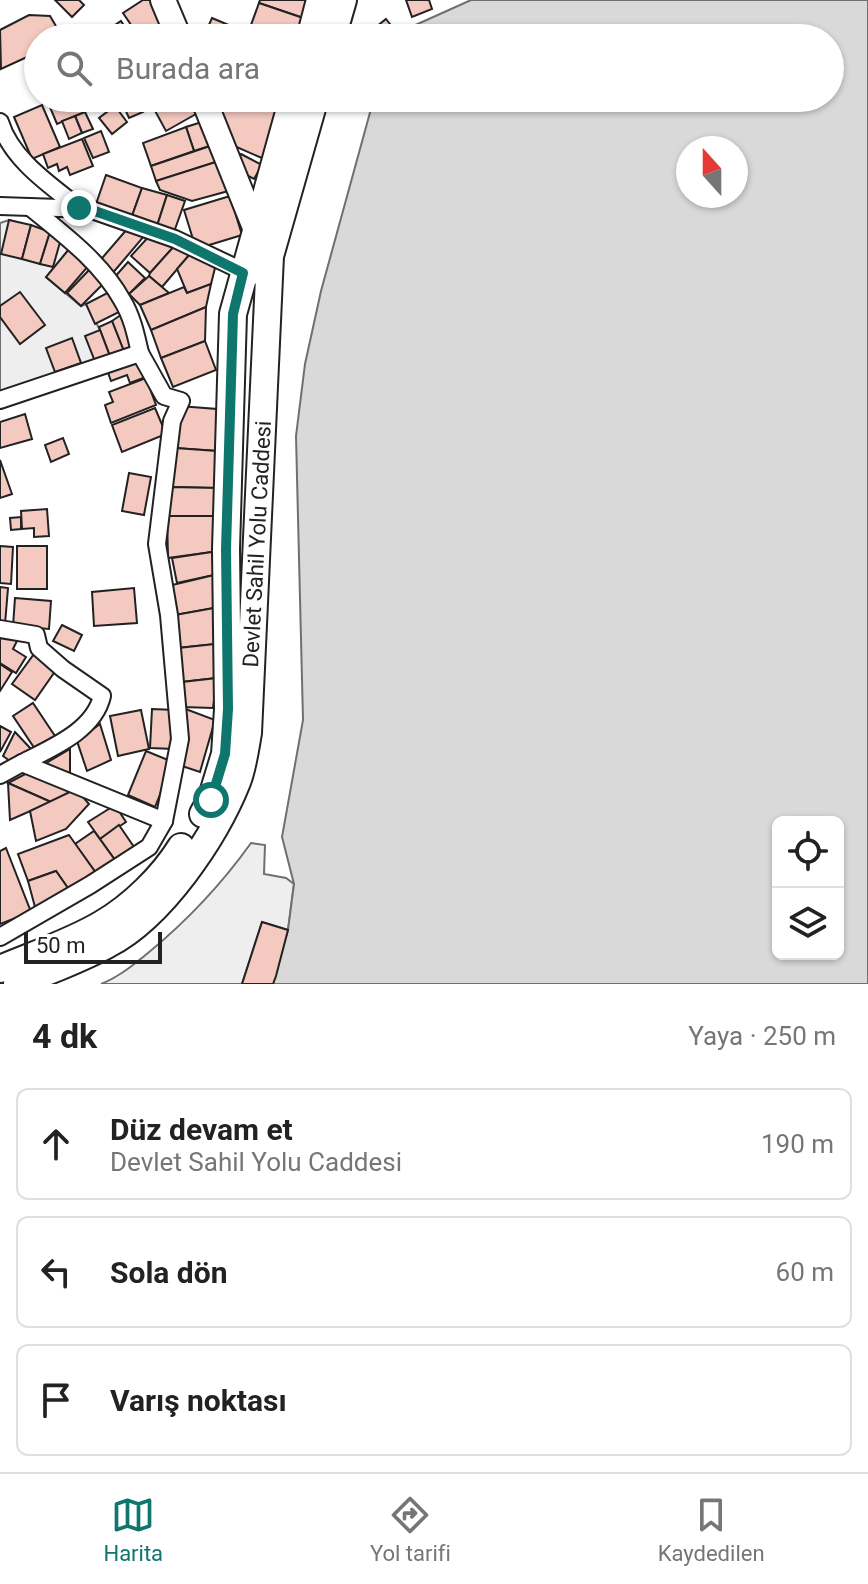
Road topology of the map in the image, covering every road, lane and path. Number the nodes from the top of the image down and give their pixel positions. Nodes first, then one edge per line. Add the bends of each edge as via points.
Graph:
1 (163, 0) edge
2 (320, 0) edge
3 (343, 0) edge
4 (173, 24) edge
5 (314, 24) edge
6 (336, 24) edge
7 (208, 112) edge
8 (289, 112) edge
9 (311, 112) edge
10 (0, 122) edge
11 (0, 206) edge
12 (30, 207) junction
13 (79, 208) junction
14 (255, 232) junction
15 (270, 269) junction
16 (243, 273) junction
17 (140, 353) junction
18 (0, 400) edge
19 (0, 629) edge
20 (8, 767) edge
21 (164, 821) junction
22 (0, 937) edge
23 (0, 969) edge
24 (17, 984) edge

1 - 4 street
2 - 5 main road
3 - 6 main road
7 - 14 street
8 - 14 main road, Devlet Sahil Yolu Caddesi
9 - 15 main road, Devlet Sahil Yolu Caddesi
10 - 13 street via 4,136 37,174
11 - 12 street
12 - 13 street
12 - 17 street via 79,249 115,290
13 - 16 street via 175,239
14 - 15 street
14 - 16 main road, Devlet Sahil Yolu Caddesi
15 - 16 street
15 - 24 main road, Devlet Sahil Yolu Caddesi via 248,733 238,780 188,868 154,909 110,943
16 - 23 main road, Devlet Sahil Yolu Caddesi via 233,314 226,549 228,709 225,754 211,800 173,860 139,896 102,924
17 - 18 street
17 - 21 street via 164,396 181,401 172,421 157,544 180,739
19 - 20 street via 36,635 39,648 102,696 98,710 66,740
20 - 21 street
21 - 22 street via 149,847

